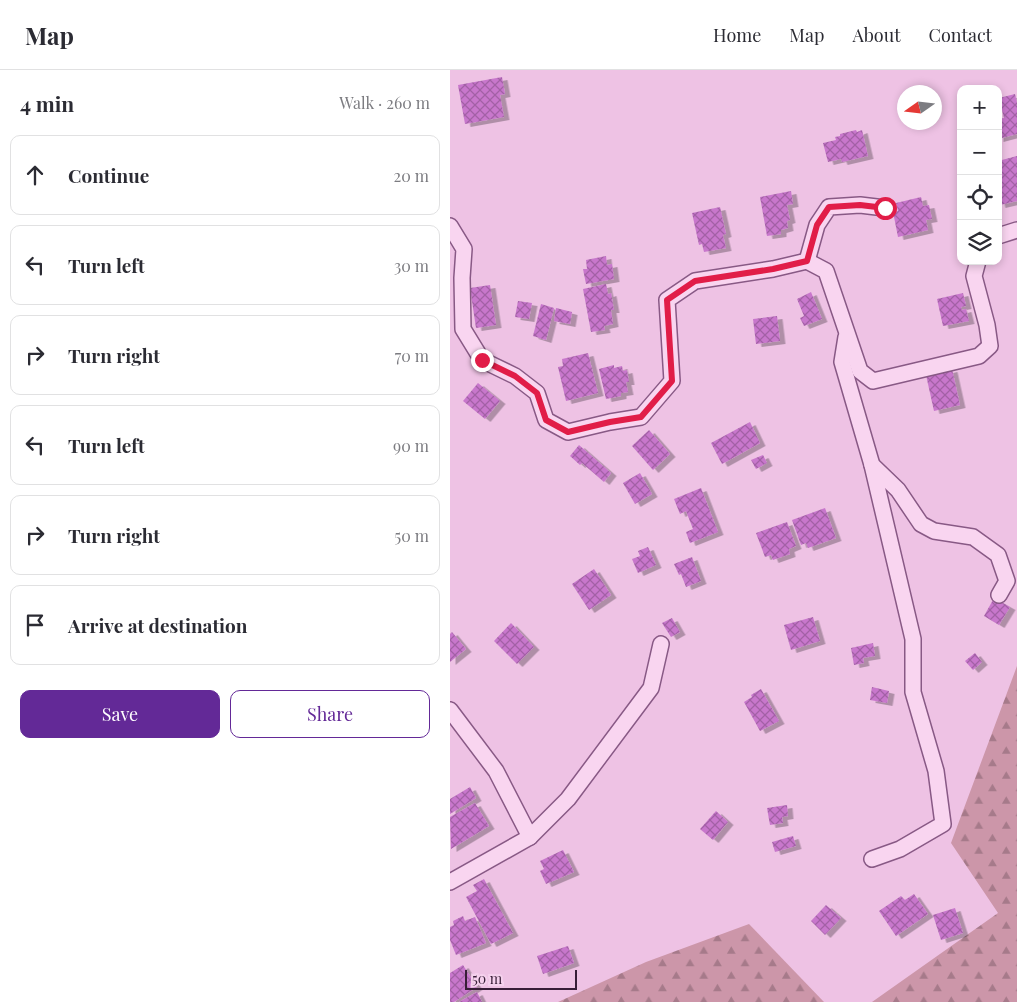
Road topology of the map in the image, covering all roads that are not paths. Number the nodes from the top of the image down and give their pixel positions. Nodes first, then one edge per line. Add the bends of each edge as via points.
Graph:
1 (885, 208) dead end
2 (450, 226) edge
3 (1017, 230) edge
4 (1002, 235) edge
5 (807, 261) junction
6 (977, 265) edge
7 (847, 333) junction
8 (872, 466) junction
9 (999, 594) dead end
10 (660, 644) dead end
11 (450, 710) edge
12 (530, 837) junction
13 (872, 859) dead end
14 (450, 882) edge

1 - 5 street via 860,205 829,207 817,225
2 - 5 street via 464,249 463,328 482,360 515,376 537,393 546,420 568,432 641,417 672,381 667,300 695,281
3 - 4 street
5 - 7 street via 826,271
6 - 7 street via 974,276 990,346 979,356 873,382 860,370
7 - 8 street via 842,362
8 - 9 street via 898,490 921,524 934,531 973,537 998,555 1008,581
8 - 13 street via 914,639 913,692 936,771 943,824 900,849
10 - 12 street via 651,688 568,799
11 - 12 street via 496,771
12 - 14 street

